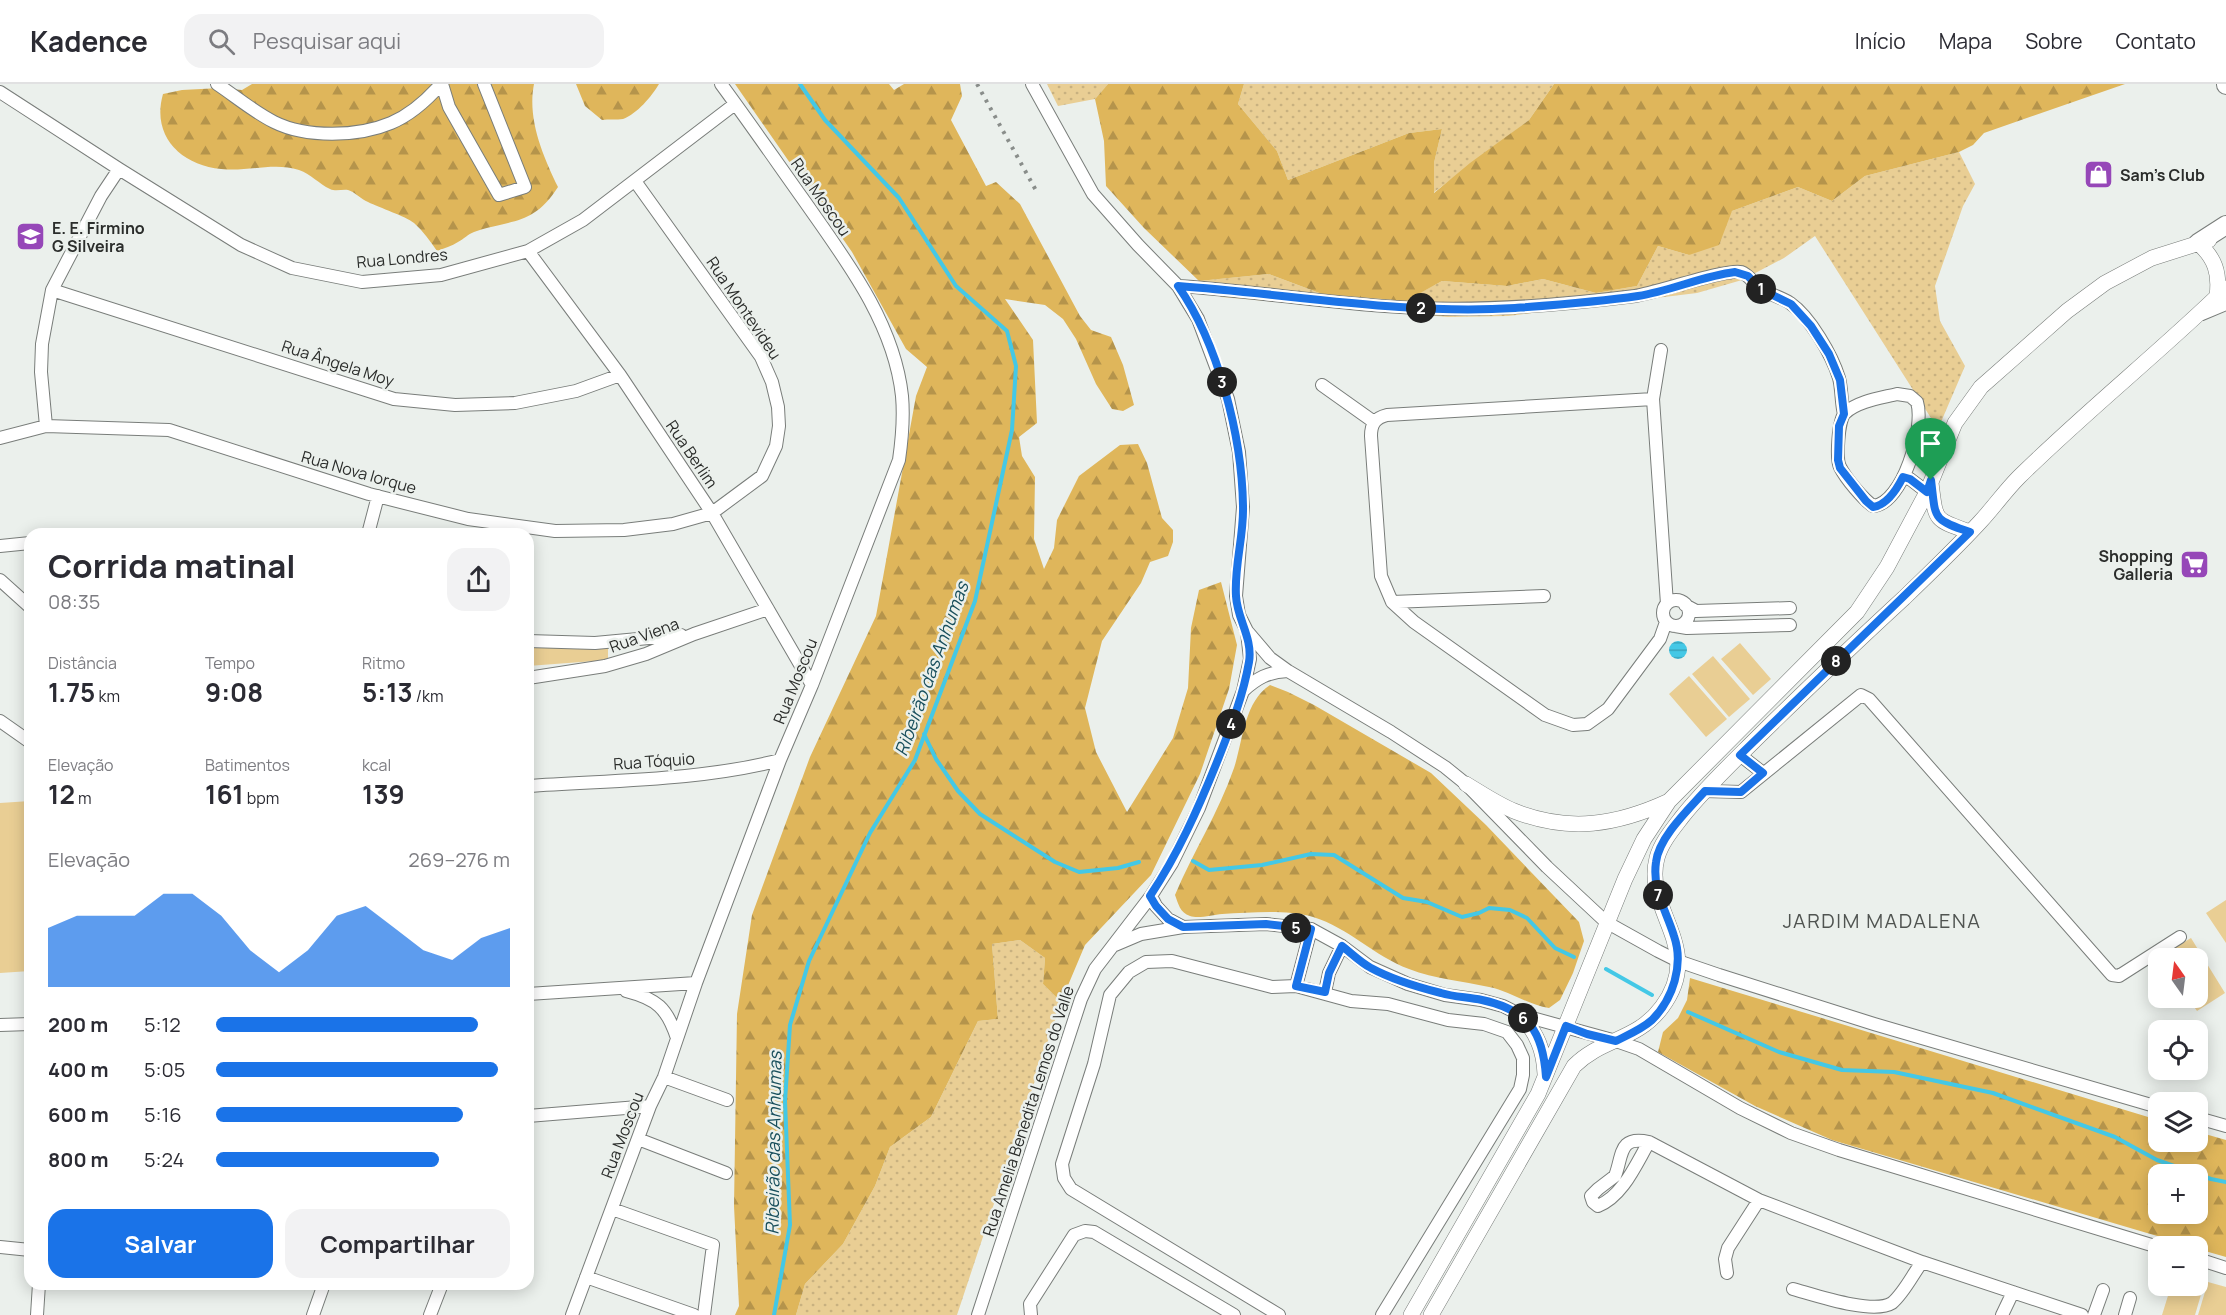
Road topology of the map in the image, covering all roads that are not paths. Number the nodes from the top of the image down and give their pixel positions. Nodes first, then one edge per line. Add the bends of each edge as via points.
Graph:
1 (217, 84) edge
2 (441, 84) edge
3 (484, 84) edge
4 (722, 84) edge
5 (1032, 84) edge
6 (0, 92) edge
7 (735, 104) junction
8 (119, 170) junction
9 (635, 181) junction
10 (2226, 225) edge
11 (2226, 234) edge
12 (2198, 243) junction
13 (528, 251) junction
14 (1178, 286) junction
15 (52, 290) junction
16 (2223, 296) edge
17 (1661, 350) dead end
18 (620, 375) junction
19 (1322, 385) dead end
20 (1653, 399) junction
21 (1844, 414) junction
22 (1374, 422) junction
23 (46, 426) junction
24 (0, 438) edge
25 (1903, 477) junction
26 (1929, 486) junction
27 (378, 496) junction
28 (712, 513) junction
29 (370, 528) edge
30 (533, 528) edge
31 (534, 528) edge
32 (1970, 532) junction
33 (24, 544) edge
34 (0, 546) edge
35 (0, 580) edge
36 (1544, 596) dead end
37 (24, 602) edge
38 (1392, 602) junction
39 (1667, 604) junction
40 (1685, 604) junction
41 (1790, 608) dead end
42 (768, 609) junction
43 (1671, 624) junction
44 (1790, 625) dead end
45 (1247, 631) junction
46 (694, 634) junction
47 (642, 639) junction
48 (534, 641) edge
49 (615, 641) junction
50 (646, 654) junction
51 (619, 662) junction
52 (1288, 671) junction
53 (534, 677) edge
54 (812, 685) junction
55 (1243, 691) junction
56 (0, 721) edge
57 (24, 738) edge
58 (1740, 755) junction
59 (780, 760) junction
60 (1763, 773) junction
61 (1466, 784) junction
62 (534, 786) edge
63 (1705, 791) junction
64 (1669, 801) junction
65 (1150, 896) junction
66 (1606, 922) junction
67 (1183, 927) junction
68 (1311, 929) junction
69 (2180, 937) dead end
70 (1342, 946) junction
71 (1111, 947) junction
72 (1678, 961) junction
73 (696, 983) junction
74 (1296, 986) junction
75 (616, 988) junction
76 (1325, 992) junction
77 (534, 994) edge
78 (1521, 1015) junction
79 (24, 1024) edge
80 (0, 1025) edge
81 (1566, 1026) junction
82 (677, 1038) junction
83 (1616, 1041) junction
84 (664, 1077) junction
85 (1546, 1077) junction
86 (727, 1100) dead end
87 (2148, 1104) edge
88 (650, 1106) junction
89 (534, 1116) edge
90 (2208, 1121) edge
91 (2226, 1126) edge
92 (638, 1139) junction
93 (1649, 1143) junction
94 (726, 1173) dead end
95 (1759, 1200) junction
96 (612, 1209) junction
97 (2148, 1244) edge
98 (0, 1247) edge
99 (24, 1249) edge
100 (1922, 1262) junction
101 (2208, 1262) edge
102 (2226, 1268) edge
103 (1727, 1273) dead end
104 (586, 1277) junction
105 (1793, 1289) dead end
106 (39, 1290) edge
107 (322, 1290) edge
108 (440, 1290) edge
109 (2103, 1290) dead end
110 (2013, 1292) junction
111 (2130, 1298) dead end
112 (1861, 1312) edge
113 (37, 1315) edge
114 (313, 1315) edge
115 (430, 1315) edge
116 (572, 1315) edge
117 (694, 1315) edge
118 (704, 1315) edge
119 (978, 1315) edge
120 (1031, 1315) edge
121 (1234, 1315) edge
122 (1279, 1315) edge
123 (1382, 1315) edge
124 (1411, 1315) edge
125 (1431, 1315) edge
126 (2002, 1315) edge
127 (2082, 1315) edge
128 (2094, 1315) edge
129 (2125, 1315) edge

1 - 2 street via 274,123 311,134 354,133 391,123 426,101
2 - 3 street via 449,107 499,195 525,187
4 - 7 street, Rua Moscou
5 - 14 street via 1093,194
6 - 8 street, Rua Londres
7 - 9 street, Rua Londres
7 - 54 street, Rua Moscou via 851,268 885,334 902,395 899,460
8 - 13 street, Rua Londres via 241,245 292,268 362,282 441,275
8 - 15 street via 101,196
9 - 13 street, Rua Londres via 583,220
9 - 28 street, Rua Montevideu via 761,357 778,406 776,446 762,476
10 - 12 highway
11 - 12 main road
12 - 16 main road via 2217,268
12 - 26 main road via 2152,258 2105,283 2026,346 1981,387 1955,423
13 - 18 street, Rua Berlim
14 - 21 street via 1384,306 1513,308 1637,296 1741,272 1760,289 1791,304 1811,326 1840,380
14 - 45 street via 1198,319 1225,389 1239,452 1243,507 1236,596
15 - 18 street, Rua Ângela Moy via 394,399 455,405 515,403 576,392
15 - 23 street via 42,344
16 - 32 main road via 2187,322 2018,478
17 - 20 street
18 - 28 street, Rua Berlim
19 - 22 street
20 - 22 street via 1387,415
20 - 39 street
21 - 25 street via 1839,426 1840,468 1866,501 1873,507 1884,503
21 - 25 street via 1865,402 1897,394 1917,402 1915,444
22 - 38 street via 1371,436 1380,576
23 - 24 street, Rua Nova Iorque
23 - 27 street, Rua Nova Iorque via 169,430
25 - 26 street
26 - 32 main road via 1935,514 1941,521
26 - 64 main road via 1887,567 1857,612
27 - 29 street
27 - 30 street, Rua Nova Iorque via 468,519
28 - 31 street, Rua Nova Iorque via 673,524 624,530
28 - 42 street, Rua Berlim
32 - 58 main road
33 - 34 street
35 - 37 street
36 - 38 street
38 - 43 street via 1414,622 1545,715 1573,725 1587,724 1608,709
39 - 40 street
39 - 43 street via 1663,613
40 - 41 street via 1696,611
40 - 43 street via 1688,618 1682,624
42 - 46 street, Rua Viena
42 - 54 street, Rua Berlim
43 - 44 street via 1687,628
45 - 52 street via 1270,658
45 - 55 street, Rua Amelia Benedita Lemos do Valle via 1250,659
46 - 47 street
46 - 50 street, Rua Viena
47 - 49 street
47 - 50 street
48 - 49 street
49 - 51 street
50 - 51 street, Rua Viena
51 - 53 street, Rua Viena
52 - 55 street via 1257,678
52 - 61 street via 1391,732
54 - 59 street, Rua Moscou
55 - 65 street, Rua Amelia Benedita Lemos do Valle via 1199,808 1172,863
56 - 57 street
58 - 60 street
58 - 63 main road
59 - 62 street, Rua Tóquio via 704,774
59 - 73 street, Rua Moscou
60 - 63 street via 1741,792
60 - 69 street via 1861,695 1869,699 2112,975 2119,976
61 - 64 main road via 1514,810 1557,823 1623,819
61 - 66 street
63 - 72 main road via 1662,844 1656,860 1658,897 1674,935
64 - 66 main road via 1644,839
65 - 67 street via 1168,919
65 - 71 street, Rua Amelia Benedita Lemos do Valle
66 - 72 street
66 - 81 main road
67 - 68 street via 1266,924
67 - 71 street via 1141,934
68 - 70 street
68 - 74 street
70 - 76 street
70 - 78 street via 1370,968 1408,984 1492,1003
71 - 119 street, Rua Amelia Benedita Lemos do Valle via 1081,999
72 - 83 main road via 1673,988 1664,1005 1650,1022
72 - 87 street
73 - 75 street
73 - 82 street, Rua Moscou
74 - 76 street
74 - 122 street via 1272,987 1172,961 1146,962 1129,972 1110,995 1094,1064 1062,1164 1071,1189
75 - 77 street
75 - 82 street via 644,996 663,1008
76 - 123 street via 1351,1001 1388,1004 1448,1020 1484,1024 1507,1032 1523,1058 1520,1089
78 - 81 street
78 - 85 main road via 1542,1046
79 - 80 street
81 - 83 street
81 - 85 main road
82 - 84 street, Rua Moscou
83 - 97 street via 1639,1049 1791,1133
83 - 125 main road via 1587,1053 1574,1066
84 - 86 street
84 - 88 street, Rua Moscou
85 - 124 main road
88 - 89 street
88 - 92 street, Rua Moscou
90 - 91 street
92 - 94 street
92 - 96 street, Rua Moscou
93 - 93 street via 1608,1202 1599,1206 1593,1202 1591,1196 1616,1176 1622,1149 1629,1142
93 - 95 street
95 - 100 street
95 - 103 street via 1728,1248
96 - 104 street, Rua Moscou
96 - 118 street via 712,1245
98 - 99 street
100 - 110 street
100 - 112 street via 1892,1302 1881,1309
101 - 102 street
104 - 116 street, Rua Moscou
104 - 117 street
105 - 112 street
106 - 113 street
107 - 114 street
108 - 115 street
109 - 128 street
110 - 126 street
110 - 127 street
111 - 129 street
120 - 121 street via 1030,1304 1074,1235 1085,1231 1094,1232

